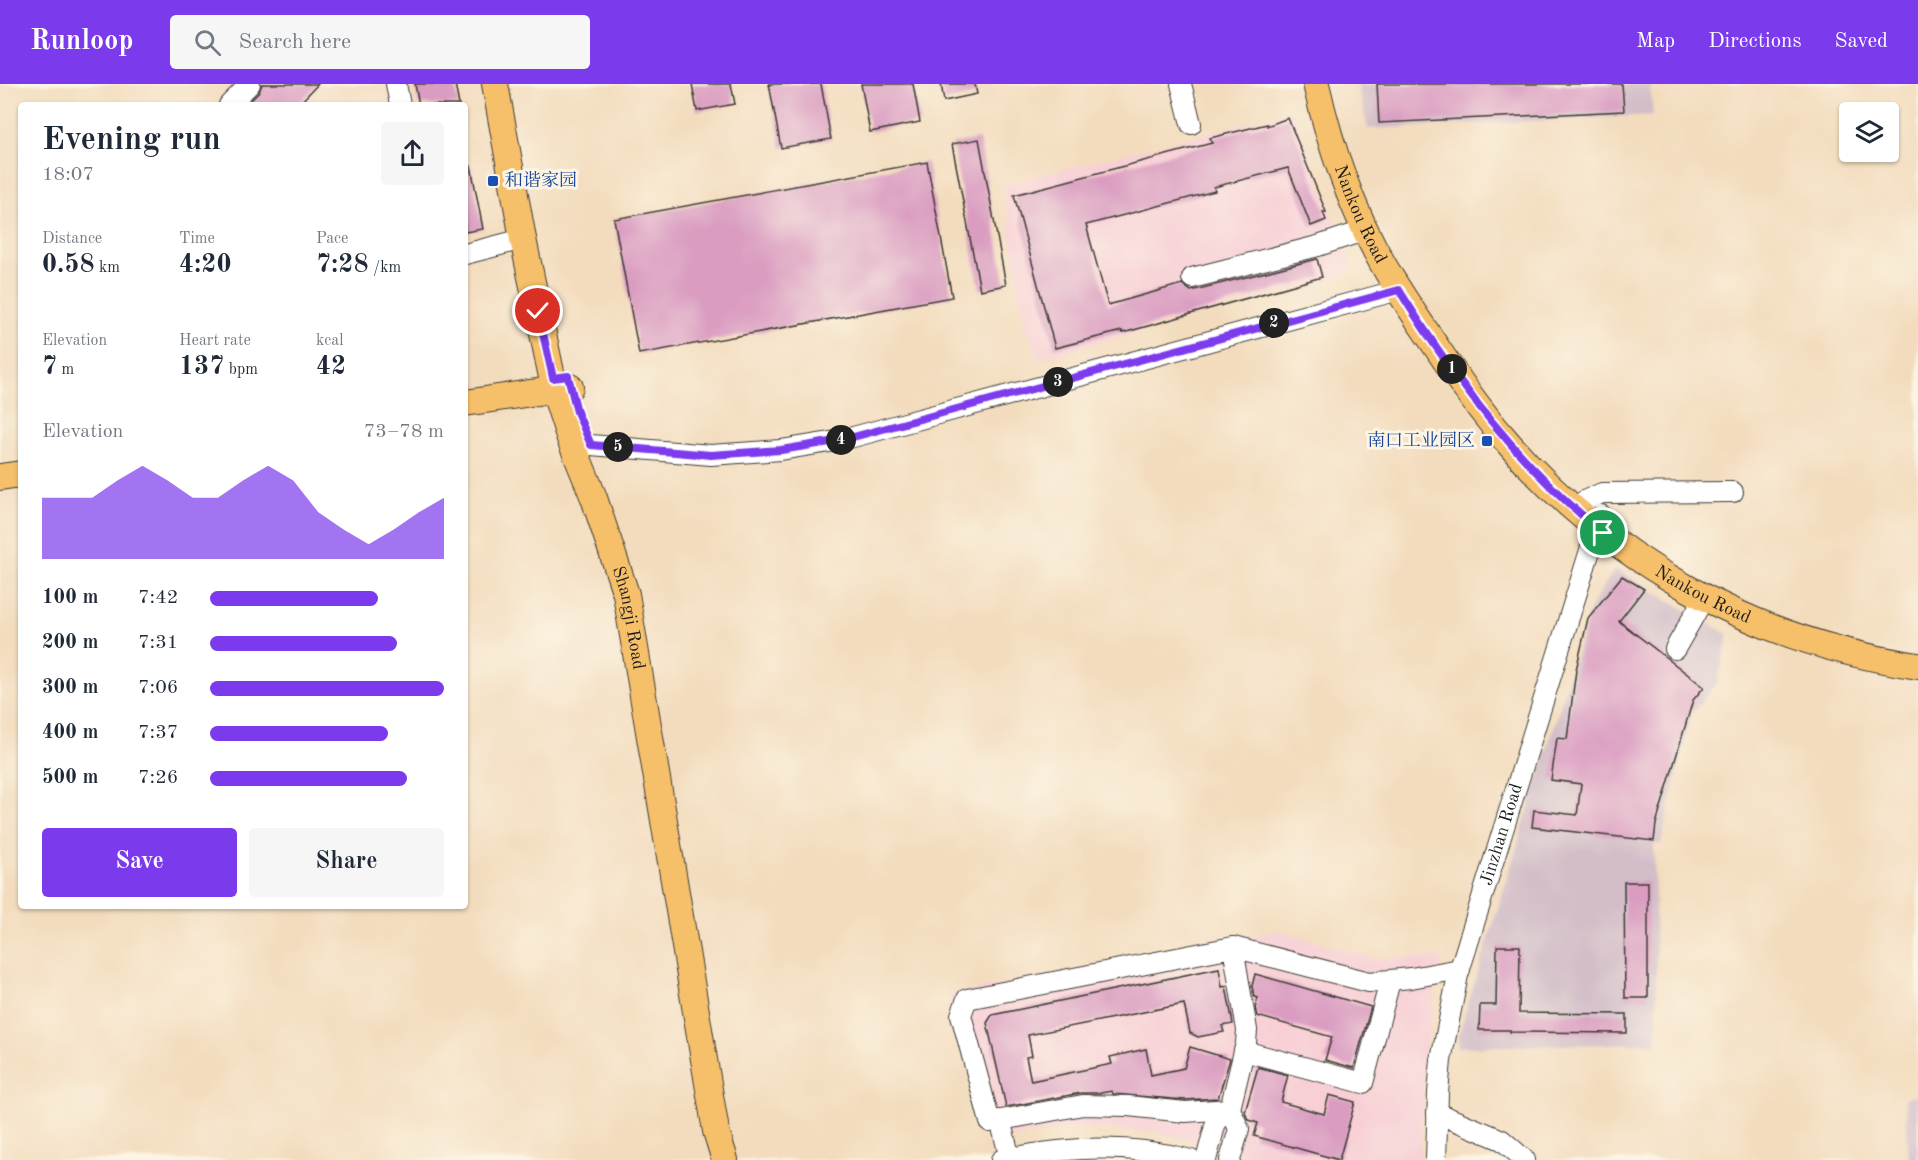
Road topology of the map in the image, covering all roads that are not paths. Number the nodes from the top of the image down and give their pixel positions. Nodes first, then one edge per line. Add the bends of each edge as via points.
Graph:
1 (250, 84) edge
2 (396, 84) edge
3 (495, 84) edge
4 (512, 84) edge
5 (1181, 84) edge
6 (1316, 84) edge
7 (1329, 84) edge
8 (232, 102) edge
9 (399, 102) edge
10 (1191, 124) dead end
11 (1366, 230) junction
12 (523, 239) junction
13 (468, 253) edge
14 (1192, 278) dead end
15 (1399, 290) junction
16 (562, 382) junction
17 (468, 392) edge
18 (468, 402) edge
19 (591, 445) junction
20 (18, 463) edge
21 (0, 466) edge
22 (18, 474) edge
23 (0, 477) edge
24 (1733, 492) dead end
25 (1594, 515) junction
26 (1704, 598) junction
27 (1675, 649) dead end
28 (1918, 653) edge
29 (1918, 666) edge
30 (1233, 947) junction
31 (1460, 969) junction
32 (1390, 981) junction
33 (1244, 1052) junction
34 (1230, 1109) junction
35 (1437, 1113) junction
36 (1000, 1120) junction
37 (1005, 1159) edge
38 (725, 1160) edge
39 (741, 1160) edge
40 (1191, 1160) edge
41 (1206, 1160) edge
42 (1230, 1160) edge
43 (1436, 1160) edge
44 (1525, 1160) edge

1 - 8 street
2 - 9 street
3 - 12 main road, Shangji Road
4 - 16 main road, Shangji Road
5 - 10 street
6 - 11 main road, Nankou Road via 1339,163
7 - 25 main road, Nankou Road via 1362,190 1400,267 1492,404
11 - 14 street
11 - 15 main road, Nankou Road
12 - 13 street
12 - 16 main road, Shangji Road
15 - 19 street via 842,440 711,455
15 - 25 main road, Nankou Road via 1503,438 1549,486
16 - 17 main road
16 - 18 main road
16 - 19 main road, Shangji Road
16 - 38 main road, Shangji Road via 562,417 626,594 716,1131
19 - 39 main road, Shangji Road via 641,590 732,1127
20 - 21 main road
22 - 23 main road
24 - 25 street via 1602,493
25 - 26 main road, Nankou Road via 1662,574
25 - 28 main road, Nankou Road via 1668,564 1745,605 1830,635
25 - 31 street, Jinzhan Road
26 - 27 street
26 - 29 main road, Nankou Road via 1797,638
30 - 32 street via 1369,982
30 - 33 street via 1247,1030
30 - 36 street via 967,999 961,1015 990,1122
31 - 32 street
31 - 35 street, Jinzhan Road via 1445,1031
32 - 33 street via 1363,1083
33 - 34 street
34 - 36 street via 1185,1112 1083,1105
34 - 41 street via 1216,1122
34 - 42 street via 1239,1129
35 - 43 street, Jinzhan Road
35 - 44 street via 1502,1140
36 - 37 street
37 - 40 street via 1102,1149

